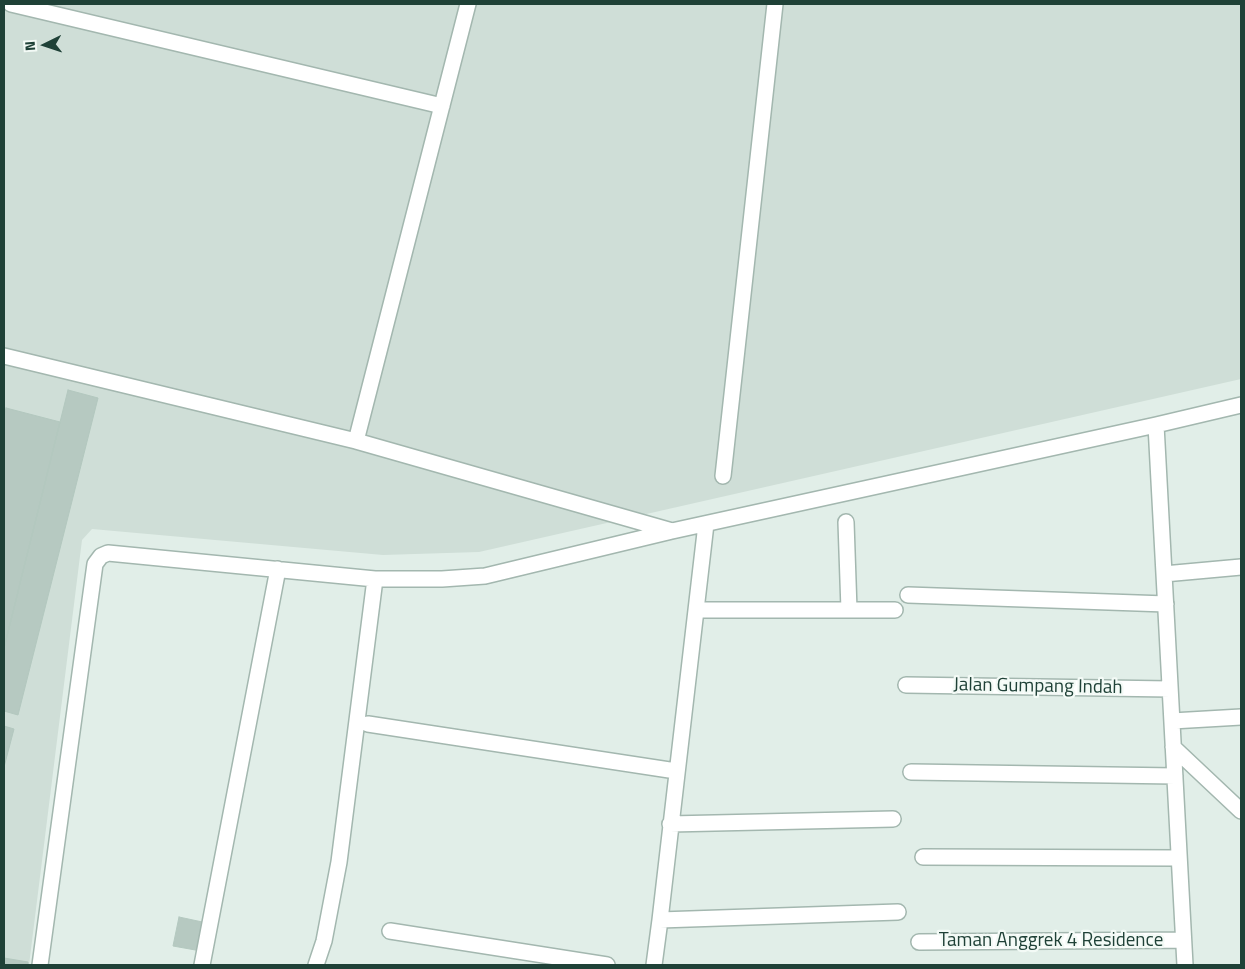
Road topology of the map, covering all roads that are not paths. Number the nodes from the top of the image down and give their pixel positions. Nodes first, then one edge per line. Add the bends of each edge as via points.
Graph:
1 (11, 4) edge
2 (468, 4) edge
3 (775, 4) edge
4 (442, 106) junction
5 (4, 356) edge
6 (1241, 405) edge
7 (1156, 425) junction
8 (356, 442) junction
9 (723, 476) dead end
10 (846, 522) dead end
11 (706, 524) junction
12 (672, 531) junction
13 (1241, 567) edge
14 (278, 569) junction
15 (1164, 574) junction
16 (375, 579) junction
17 (908, 595) dead end
18 (1166, 604) junction
19 (696, 610) junction
20 (849, 610) junction
21 (896, 610) dead end
22 (906, 685) dead end
23 (1170, 690) junction
24 (1241, 717) edge
25 (1172, 721) junction
26 (368, 724) dead end
27 (1173, 747) junction
28 (676, 771) junction
29 (911, 772) dead end
30 (1175, 776) junction
31 (1239, 806) edge
32 (893, 819) dead end
33 (670, 824) junction
34 (923, 857) dead end
35 (1178, 858) junction
36 (898, 912) dead end
37 (660, 920) junction
38 (390, 931) dead end
39 (1183, 940) junction
40 (919, 942) dead end
41 (40, 965) edge
42 (202, 965) edge
43 (316, 965) edge
44 (607, 965) edge
45 (654, 965) edge
46 (1185, 965) edge

1 - 4 street
2 - 4 street
3 - 9 street
4 - 8 street
5 - 8 street
6 - 7 street
7 - 11 street
7 - 15 street
8 - 12 street
10 - 20 street
11 - 12 street
11 - 19 street
12 - 16 street via 486,576
13 - 15 street
14 - 16 street
14 - 41 street via 108,553 95,564
14 - 42 street
15 - 18 street
16 - 43 street via 339,862 324,941
17 - 18 street
18 - 23 street
19 - 20 street
19 - 28 street
20 - 21 street
22 - 23 street, Jalan Gumpang Indah
23 - 25 street
24 - 25 street
25 - 27 street
26 - 28 street
27 - 30 street
27 - 31 street
28 - 33 street
29 - 30 street
30 - 35 street
32 - 33 street
33 - 37 street
34 - 35 street
35 - 39 street
36 - 37 street
37 - 45 street
38 - 44 street
39 - 40 street, Taman Anggrek 4 Residence
39 - 46 street

